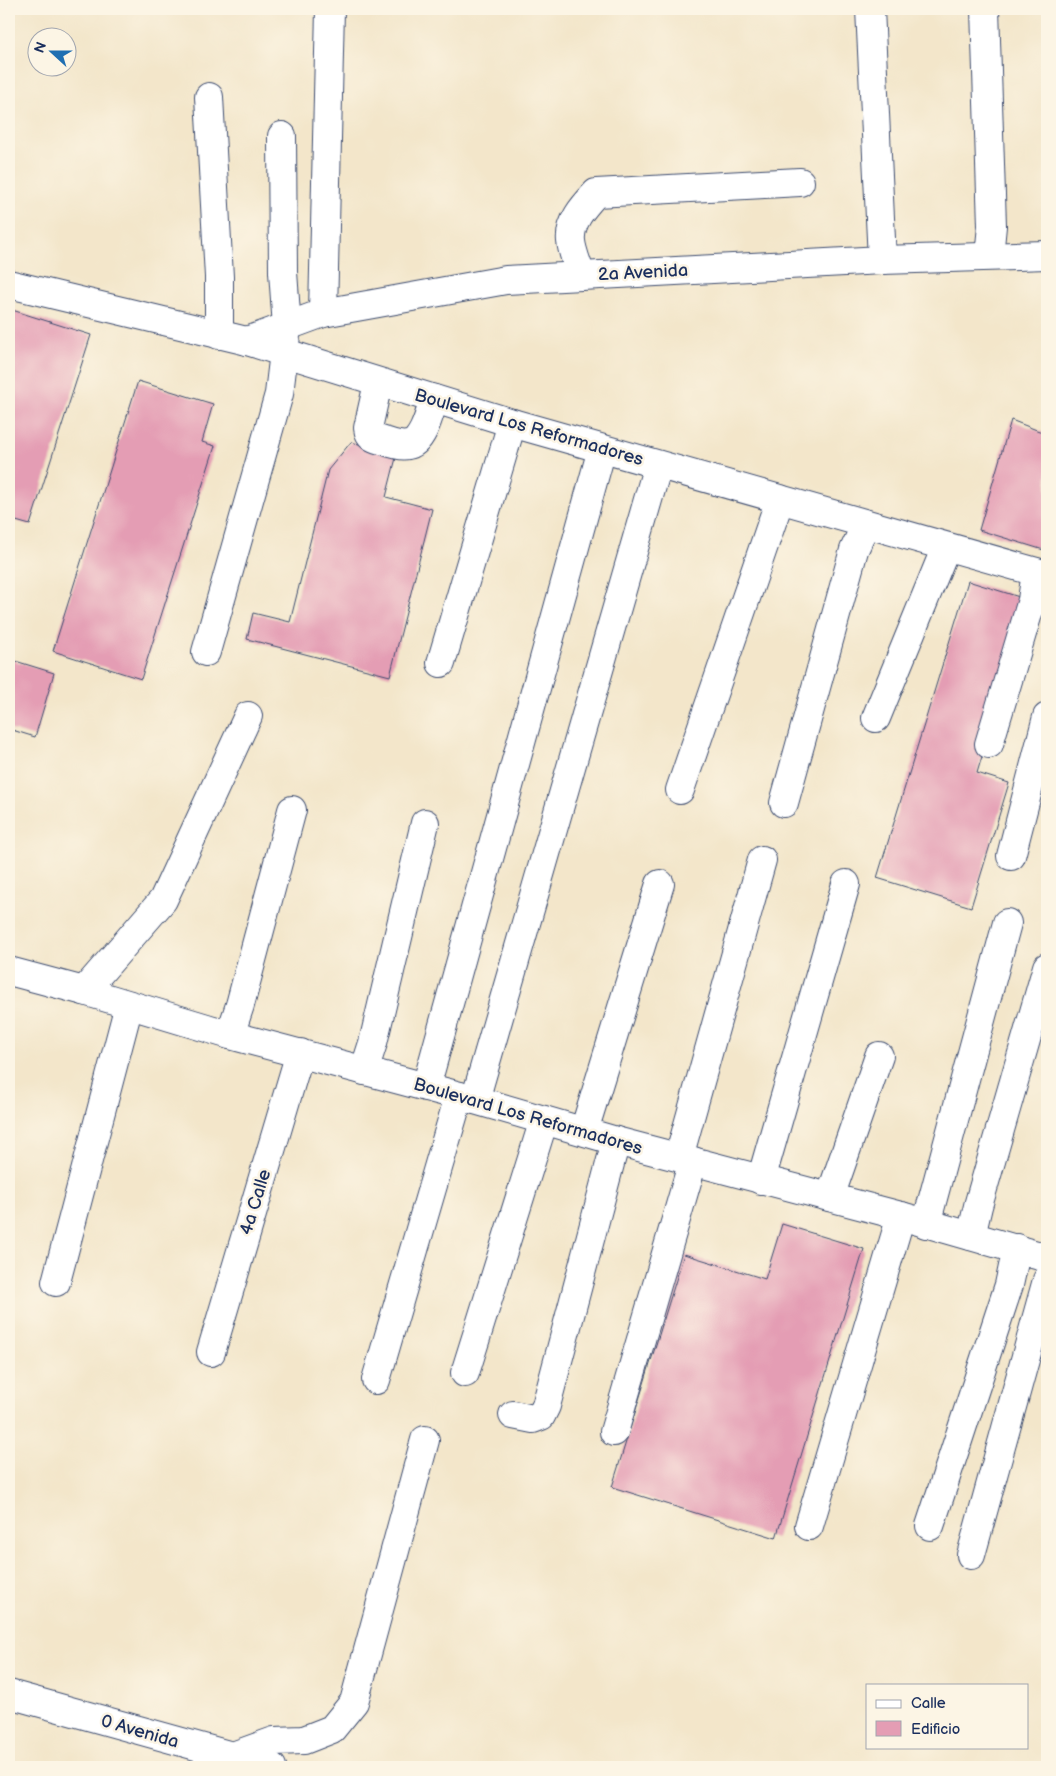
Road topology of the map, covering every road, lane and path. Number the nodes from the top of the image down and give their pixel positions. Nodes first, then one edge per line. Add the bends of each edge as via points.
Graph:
1 (330, 9) edge
2 (870, 9) edge
3 (985, 9) edge
4 (209, 97) dead end
5 (282, 136) dead end
6 (800, 182) dead end
7 (1047, 254) edge
8 (989, 256) junction
9 (882, 260) junction
10 (581, 276) junction
11 (9, 284) edge
12 (323, 313) junction
13 (287, 327) junction
14 (219, 335) junction
15 (247, 341) junction
16 (284, 354) junction
17 (378, 383) junction
18 (434, 400) junction
19 (512, 423) junction
20 (602, 449) junction
21 (658, 465) junction
22 (780, 499) junction
23 (866, 524) junction
24 (946, 547) junction
25 (1042, 574) edge
26 (206, 652) dead end
27 (441, 663) dead end
28 (248, 716) dead end
29 (1047, 717) edge
30 (876, 718) dead end
31 (988, 744) dead end
32 (680, 790) dead end
33 (784, 803) dead end
34 (292, 810) dead end
35 (425, 823) dead end
36 (1011, 856) dead end
37 (762, 860) dead end
38 (660, 884) dead end
39 (846, 884) dead end
40 (1007, 923) dead end
41 (1047, 967) edge
42 (9, 971) edge
43 (84, 991) junction
44 (129, 1005) junction
45 (230, 1035) junction
46 (300, 1053) junction
47 (879, 1056) dead end
48 (364, 1071) junction
49 (426, 1086) junction
50 (467, 1098) junction
51 (544, 1120) junction
52 (584, 1131) junction
53 (616, 1141) junction
54 (686, 1159) junction
55 (761, 1180) junction
56 (830, 1197) junction
57 (914, 1220) junction
58 (972, 1236) junction
59 (1017, 1248) junction
60 (1047, 1258) edge
61 (1047, 1280) edge
62 (56, 1282) dead end
63 (211, 1352) dead end
64 (465, 1373) dead end
65 (376, 1380) dead end
66 (513, 1414) dead end
67 (614, 1432) dead end
68 (425, 1440) dead end
69 (809, 1526) dead end
70 (930, 1526) dead end
71 (971, 1555) dead end
72 (9, 1694) edge
73 (230, 1756) junction
74 (272, 1767) edge

1 - 12 street
2 - 9 street
3 - 8 street via 992,226
4 - 14 street
5 - 13 street via 283,272
6 - 10 street via 596,193 574,221 570,240
7 - 8 street, 2a Avenida
8 - 9 street, 2a Avenida
9 - 10 street, 2a Avenida
10 - 12 street, 2a Avenida via 506,280
11 - 14 street, Boulevard Los Reformadores
12 - 13 street, 2a Avenida
13 - 15 street, 2a Avenida
13 - 16 street
14 - 15 street, Boulevard Los Reformadores
15 - 16 street, Boulevard Los Reformadores
16 - 17 street, Boulevard Los Reformadores
16 - 26 street via 278,394
17 - 18 street, Boulevard Los Reformadores
17 - 18 street via 369,433 372,437 398,445 409,445 417,440
18 - 19 street, Boulevard Los Reformadores
19 - 20 street, Boulevard Los Reformadores
19 - 27 street
20 - 21 street, Boulevard Los Reformadores
20 - 49 street
21 - 22 street, Boulevard Los Reformadores
21 - 50 street
22 - 23 street, Boulevard Los Reformadores
22 - 32 street
23 - 24 street, Boulevard Los Reformadores
23 - 33 street via 854,550
24 - 25 street, Boulevard Los Reformadores
24 - 30 street
25 - 31 street
28 - 43 street via 163,900
29 - 36 street
34 - 45 street
35 - 48 street via 374,1043
37 - 54 street
38 - 52 street
39 - 55 street
40 - 57 street
41 - 58 street
42 - 43 street, Boulevard Los Reformadores
43 - 44 street, Boulevard Los Reformadores
44 - 45 street, Boulevard Los Reformadores
44 - 62 street
45 - 46 street, Boulevard Los Reformadores
46 - 48 street, Boulevard Los Reformadores
46 - 63 street, 4a Calle
47 - 56 street
48 - 49 street, Boulevard Los Reformadores
49 - 50 street, Boulevard Los Reformadores
50 - 51 street, Boulevard Los Reformadores
50 - 65 street
51 - 52 street, Boulevard Los Reformadores
51 - 64 street
52 - 53 street, Boulevard Los Reformadores
53 - 54 street, Boulevard Los Reformadores
53 - 66 street via 546,1406 541,1416 532,1419
54 - 55 street, Boulevard Los Reformadores
54 - 67 street
55 - 56 street, Boulevard Los Reformadores
56 - 57 street, Boulevard Los Reformadores
57 - 58 street, Boulevard Los Reformadores
57 - 69 street
58 - 59 street, Boulevard Los Reformadores
59 - 60 street, Boulevard Los Reformadores
59 - 70 street
61 - 71 street
68 - 73 street via 354,1702 332,1729 304,1740 274,1742
72 - 73 street, 0 Avenida
73 - 74 street, 0 Avenida

